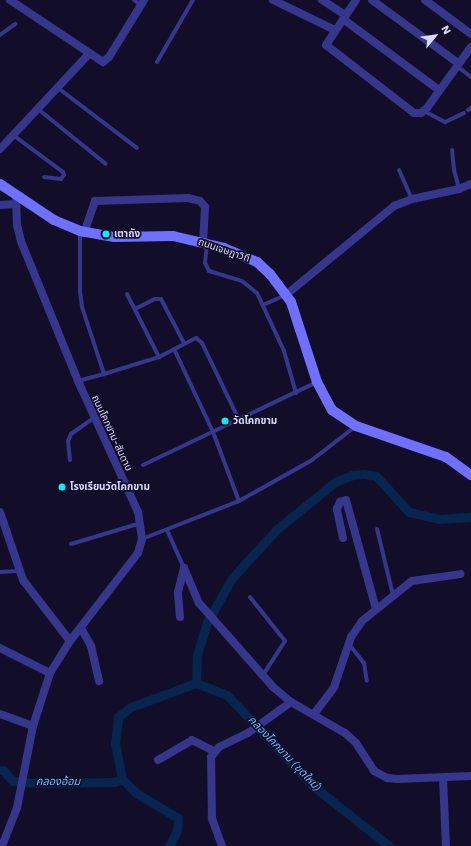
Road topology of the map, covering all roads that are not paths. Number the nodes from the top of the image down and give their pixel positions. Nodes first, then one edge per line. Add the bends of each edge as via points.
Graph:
1 (10, 0) edge
2 (134, 0) edge
3 (193, 0) edge
4 (273, 0) edge
5 (322, 0) edge
6 (356, 0) edge
7 (372, 0) edge
8 (425, 0) edge
9 (143, 2) edge
10 (344, 17) junction
11 (15, 24) dead end
12 (335, 30) junction
13 (471, 34) edge
14 (0, 35) edge
15 (471, 46) edge
16 (89, 54) junction
17 (156, 62) dead end
18 (458, 64) junction
19 (471, 77) edge
20 (57, 88) junction
21 (439, 90) junction
22 (38, 109) junction
23 (424, 111) junction
24 (464, 113) dead end
25 (13, 135) junction
26 (137, 148) dead end
27 (0, 149) edge
28 (452, 150) dead end
29 (106, 164) dead end
30 (399, 170) dead end
31 (44, 177) dead end
32 (0, 184) edge
33 (471, 184) edge
34 (459, 189) junction
35 (412, 199) junction
36 (16, 200) junction
37 (0, 205) edge
38 (82, 232) junction
39 (205, 243) junction
40 (127, 294) dead end
41 (287, 294) junction
42 (263, 306) junction
43 (135, 309) junction
44 (184, 343) junction
45 (174, 349) junction
46 (159, 357) junction
47 (104, 374) junction
48 (78, 381) junction
49 (317, 382) junction
50 (296, 393) junction
51 (94, 418) junction
52 (239, 420) junction
53 (356, 426) junction
54 (213, 432) junction
55 (70, 460) dead end
56 (143, 465) dead end
57 (471, 475) edge
58 (239, 501) junction
59 (0, 512) edge
60 (141, 523) junction
61 (377, 529) dead end
62 (168, 530) junction
63 (343, 538) dead end
64 (142, 539) junction
65 (71, 544) dead end
66 (184, 568) junction
67 (18, 571) junction
68 (0, 572) edge
69 (461, 574) dead end
70 (393, 595) junction
71 (250, 596) dead end
72 (376, 609) junction
73 (180, 617) dead end
74 (81, 628) junction
75 (70, 641) junction
76 (349, 644) junction
77 (0, 648) edge
78 (50, 673) junction
79 (263, 675) junction
80 (99, 681) dead end
81 (367, 681) dead end
82 (291, 702) junction
83 (0, 714) edge
84 (314, 714) junction
85 (33, 726) junction
86 (214, 751) junction
87 (158, 760) dead end
88 (471, 776) edge
89 (443, 778) junction
90 (2, 846) edge
91 (222, 846) edge
92 (446, 846) edge

1 - 16 street
2 - 9 lane
3 - 17 lane
4 - 12 street
5 - 10 street
6 - 10 street
7 - 18 street
8 - 13 street
9 - 16 street via 109,58 103,62
10 - 12 street
10 - 21 street
11 - 14 lane
12 - 23 street via 327,41 329,49 414,112
15 - 18 street
16 - 20 street
18 - 19 lane
18 - 21 street
20 - 22 street
20 - 26 lane
21 - 23 street
22 - 25 street
22 - 29 lane
23 - 24 lane via 445,122
25 - 27 street
25 - 31 lane via 64,175 61,178
28 - 34 lane
30 - 35 lane
32 - 36 street, ถนนเจษฎาวิถี
33 - 34 street
34 - 35 street
35 - 41 street via 389,210
36 - 37 street
36 - 38 street, ถนนเจษฎาวิถี
36 - 48 street, ถนนโคกขาม-สันดาบ via 21,241
38 - 39 street, ถนนเจษฎาวิถี via 114,237 173,236
38 - 39 street via 95,201 188,198 200,201 205,207
38 - 47 lane via 82,307
39 - 41 street, ถนนเจษฎาวิถี via 256,262
39 - 42 lane via 205,263 209,271 250,286
40 - 43 lane
41 - 42 lane
41 - 49 street, ถนนเจษฎาวิถี via 299,321
42 - 50 lane via 284,351
43 - 44 lane via 155,299 161,299
43 - 46 lane
44 - 45 lane
44 - 52 lane via 199,340
45 - 46 lane
45 - 54 lane
46 - 47 lane
47 - 48 lane
48 - 51 street, ถนนโคกขาม-สันดาบ
49 - 50 lane
49 - 53 street, ถนนเจษฎาวิถี via 332,410
50 - 52 lane
51 - 55 lane via 71,434 68,441
51 - 60 street, ถนนโคกขาม-สันดาบ
52 - 54 lane
53 - 57 street, ถนนเจษฎาวิถี via 430,450
53 - 58 lane via 312,460
54 - 56 lane
54 - 58 lane
58 - 62 lane
59 - 67 street
60 - 64 street, ถนนโคกขาม-สันดาบ
60 - 65 lane
61 - 70 lane
62 - 64 lane
62 - 66 lane
63 - 72 street via 337,509 340,502 346,500
64 - 74 street, ถนนโคกขาม-สันดาบ via 136,557
66 - 73 street via 178,592
66 - 79 street via 204,609 225,629
67 - 68 lane
67 - 75 street via 30,592
69 - 70 street via 418,579
70 - 72 street
71 - 79 lane via 285,641
72 - 76 street via 357,627
74 - 75 street, ถนนโคกขาม-สันดาบ
74 - 80 street via 90,646
75 - 78 street, ถนนโคกขาม-สันดาบ
76 - 81 lane via 364,663
76 - 84 street via 334,687
77 - 78 street
78 - 85 street, ถนนโคกขาม-สันดาบ
79 - 82 street
82 - 84 street
82 - 86 street via 248,733
83 - 85 street
84 - 89 street via 345,733 356,743 374,770 387,778
85 - 90 street, ถนนโคกขาม-สันดาบ via 21,789
86 - 87 street via 192,740
86 - 91 street via 210,764 212,818
88 - 89 street
89 - 92 street

